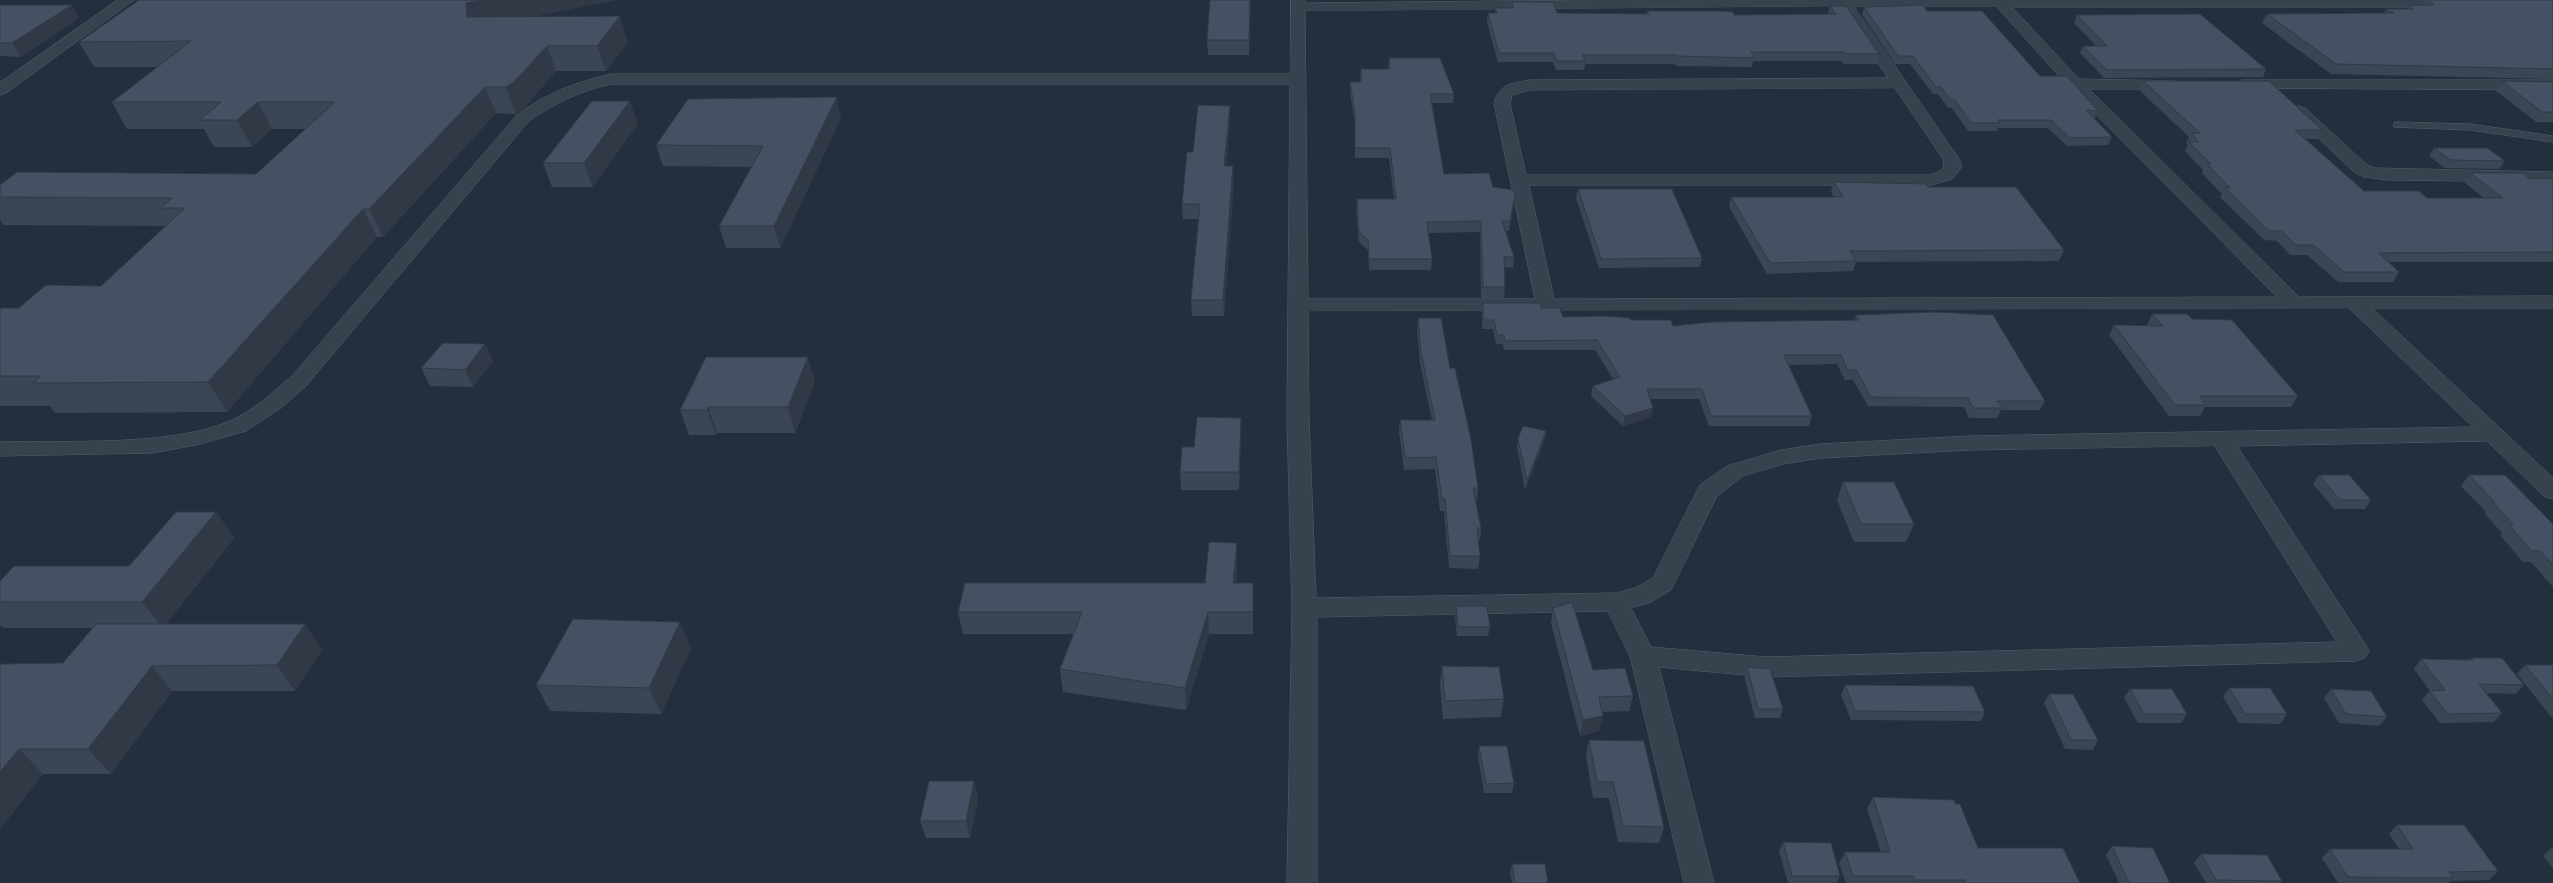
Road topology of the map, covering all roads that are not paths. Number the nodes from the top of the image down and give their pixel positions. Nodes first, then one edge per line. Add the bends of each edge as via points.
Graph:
1 (127, 0) edge
2 (1844, 2) junction
3 (2356, 2) edge
4 (1298, 3) edge
5 (2469, 3) edge
6 (2001, 4) junction
7 (1298, 79) junction
8 (1898, 84) junction
9 (2075, 84) junction
10 (2184, 84) edge
11 (2224, 84) edge
12 (2270, 85) junction
13 (2553, 85) edge
14 (0, 90) edge
15 (2398, 126) dead end
16 (2553, 139) edge
17 (2553, 177) edge
18 (1520, 180) junction
19 (2292, 301) junction
20 (2354, 302) junction
21 (2553, 302) edge
22 (1299, 305) junction
23 (1546, 306) junction
24 (2492, 434) junction
25 (2222, 439) junction
26 (0, 449) edge
27 (2553, 491) edge
28 (1616, 602) junction
29 (1304, 608) junction
30 (1643, 656) junction
31 (1302, 883) edge
32 (1699, 883) edge

1 - 14 street
2 - 4 street
2 - 6 street
2 - 8 street
3 - 5 street
3 - 6 street
4 - 7 street
6 - 9 street
7 - 22 street
7 - 26 street via 610,79 581,85 539,105 524,118 299,381 273,403 238,426 196,438 152,446
8 - 18 street via 1530,85 1513,88 1505,93 1502,103
8 - 18 street via 1952,159 1953,168 1946,175 1932,180
9 - 10 street
9 - 19 street
11 - 12 street
12 - 13 street
12 - 17 street via 2360,168 2370,172 2388,175
15 - 16 lane via 2470,127
18 - 23 street
19 - 20 street
19 - 23 street
20 - 21 street
20 - 24 street
22 - 23 street
22 - 29 street via 1298,418
24 - 25 street
24 - 27 street
25 - 28 street via 1970,443 1821,451 1781,457 1735,471 1708,491 1662,584 1642,596
25 - 30 street via 2356,651 1766,667
28 - 29 street
28 - 30 street
29 - 31 street
30 - 32 street

